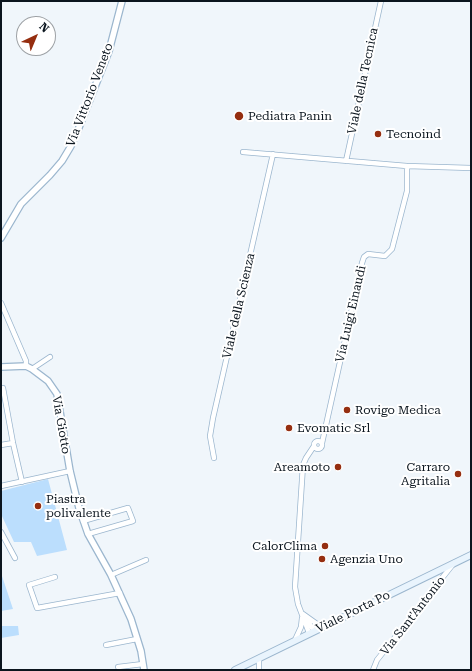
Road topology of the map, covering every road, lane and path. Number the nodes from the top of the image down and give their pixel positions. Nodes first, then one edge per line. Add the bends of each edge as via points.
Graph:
1 (122, 1) edge
2 (381, 1) edge
3 (243, 152) dead end
4 (273, 154) junction
5 (346, 161) junction
6 (407, 166) junction
7 (471, 168) edge
8 (1, 238) edge
9 (1, 303) edge
10 (50, 357) dead end
11 (26, 366) junction
12 (1, 367) edge
13 (32, 369) junction
14 (3, 388) dead end
15 (4, 403) edge
16 (13, 443) junction
17 (1, 445) edge
18 (214, 458) dead end
19 (70, 471) junction
20 (22, 482) junction
21 (1, 486) edge
22 (83, 521) junction
23 (1, 532) edge
24 (88, 534) junction
25 (471, 555) edge
26 (15, 558) dead end
27 (146, 560) dead end
28 (455, 563) junction
29 (111, 575) junction
30 (55, 577) dead end
31 (120, 593) junction
32 (302, 614) junction
33 (324, 626) junction
34 (311, 632) junction
35 (138, 639) junction
36 (295, 640) junction
37 (106, 645) dead end
38 (259, 658) junction
39 (118, 667) dead end
40 (143, 667) edge
41 (235, 670) edge
42 (259, 670) edge
43 (373, 670) edge

1 - 8 street, Via Vittorio Veneto via 109,51 71,146 54,171 21,204
2 - 5 street, Viale della Tecnica
3 - 4 street
4 - 5 street
4 - 18 street, Viale della Scienza via 213,418 210,436
5 - 6 street
6 - 7 street
6 - 32 street, Via Luigi Einaudi via 406,191 392,249 385,256 368,254 364,257 321,441 316,442 316,447 310,452 304,465 295,587
9 - 11 street
10 - 13 street
11 - 12 street, Via Giotto
11 - 13 street, Via Giotto
13 - 19 street, Via Giotto via 48,381 57,394
14 - 15 street
15 - 16 street
16 - 17 street
16 - 20 street
19 - 20 street
19 - 22 street, Via Giotto
20 - 21 street
22 - 24 street, Via Giotto
22 - 24 street via 128,508 133,521
23 - 26 street
24 - 29 street, Via Giotto
25 - 28 main road, Viale Porta Po
27 - 29 street
28 - 33 main road, Viale Porta Po
28 - 43 street, Via Sant'Antonio via 378,660
29 - 31 street, Via Giotto
30 - 31 street via 30,585 37,608
31 - 35 street, Via Giotto
32 - 33 street
32 - 34 street via 309,621
32 - 36 street via 301,627
33 - 34 main road, Viale Porta Po
34 - 36 main road, Viale Porta Po
35 - 37 street
35 - 40 street, Via Giotto
36 - 38 main road, Viale Porta Po
38 - 41 main road, Viale Porta Po
38 - 42 street
39 - 40 street

